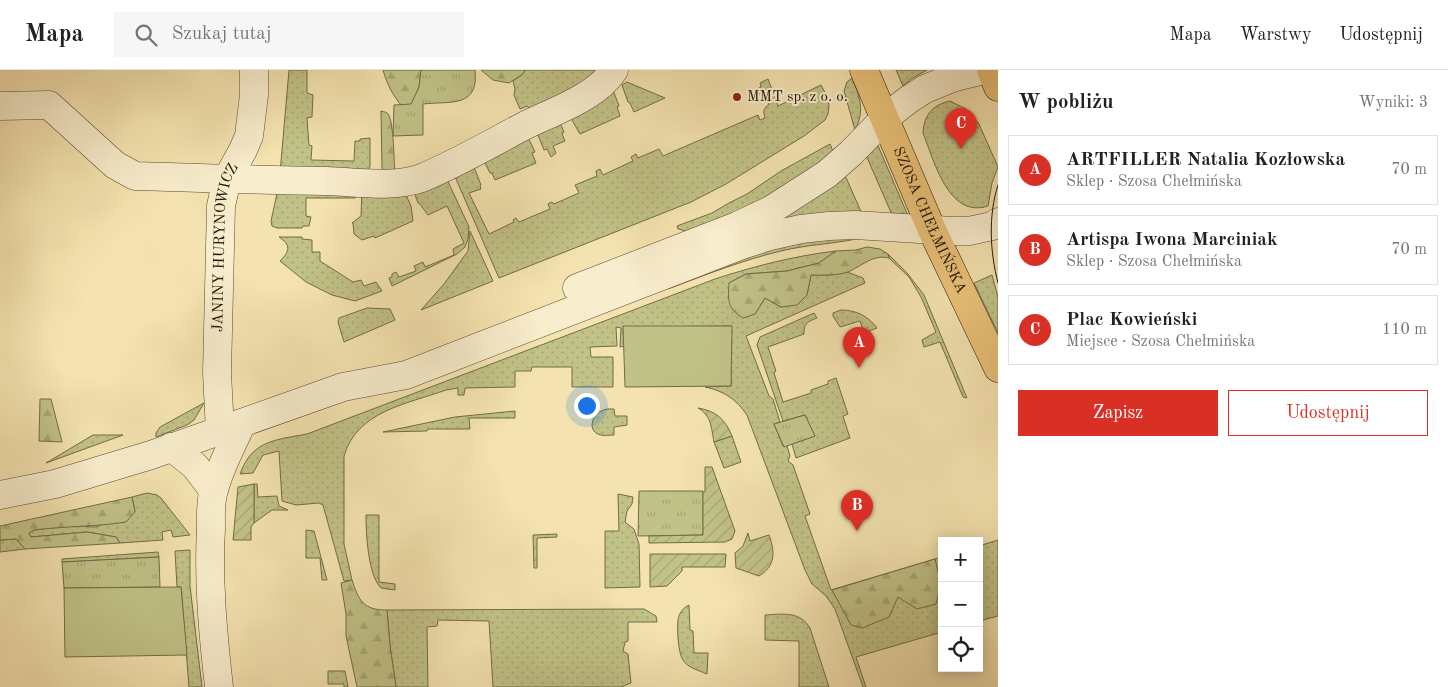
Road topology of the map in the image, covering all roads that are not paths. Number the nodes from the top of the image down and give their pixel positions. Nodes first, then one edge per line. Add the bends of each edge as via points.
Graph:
1 (254, 70) edge
2 (614, 70) edge
3 (864, 70) edge
4 (984, 70) edge
5 (991, 70) edge
6 (998, 87) edge
7 (0, 106) edge
8 (885, 118) junction
9 (227, 179) junction
10 (998, 222) edge
11 (932, 230) junction
12 (998, 368) edge
13 (343, 387) junction
14 (231, 427) junction
15 (171, 448) junction
16 (214, 490) junction
17 (0, 495) edge
18 (219, 687) edge

1 - 9 street, JANINY HURYNOWICZ via 249,136
2 - 9 street via 607,80 586,96 414,181
3 - 8 main road, SZOSA CHEŁMIŃSKA
4 - 8 street via 925,88
5 - 6 main road
7 - 9 street via 48,105 115,165 135,176
8 - 11 main road, SZOSA CHEŁMIŃSKA
8 - 13 street via 827,174 771,210 387,362
9 - 14 street, JANINY HURYNOWICZ via 221,206 217,373
10 - 11 street via 969,231
11 - 12 main road, SZOSA CHEŁMIŃSKA
11 - 13 street via 838,226 770,236 406,374
13 - 14 street
14 - 15 street
14 - 16 street, JANINY HURYNOWICZ via 230,448
15 - 16 street via 195,466
15 - 17 street via 55,484
16 - 18 street, JANINY HURYNOWICZ via 210,596

